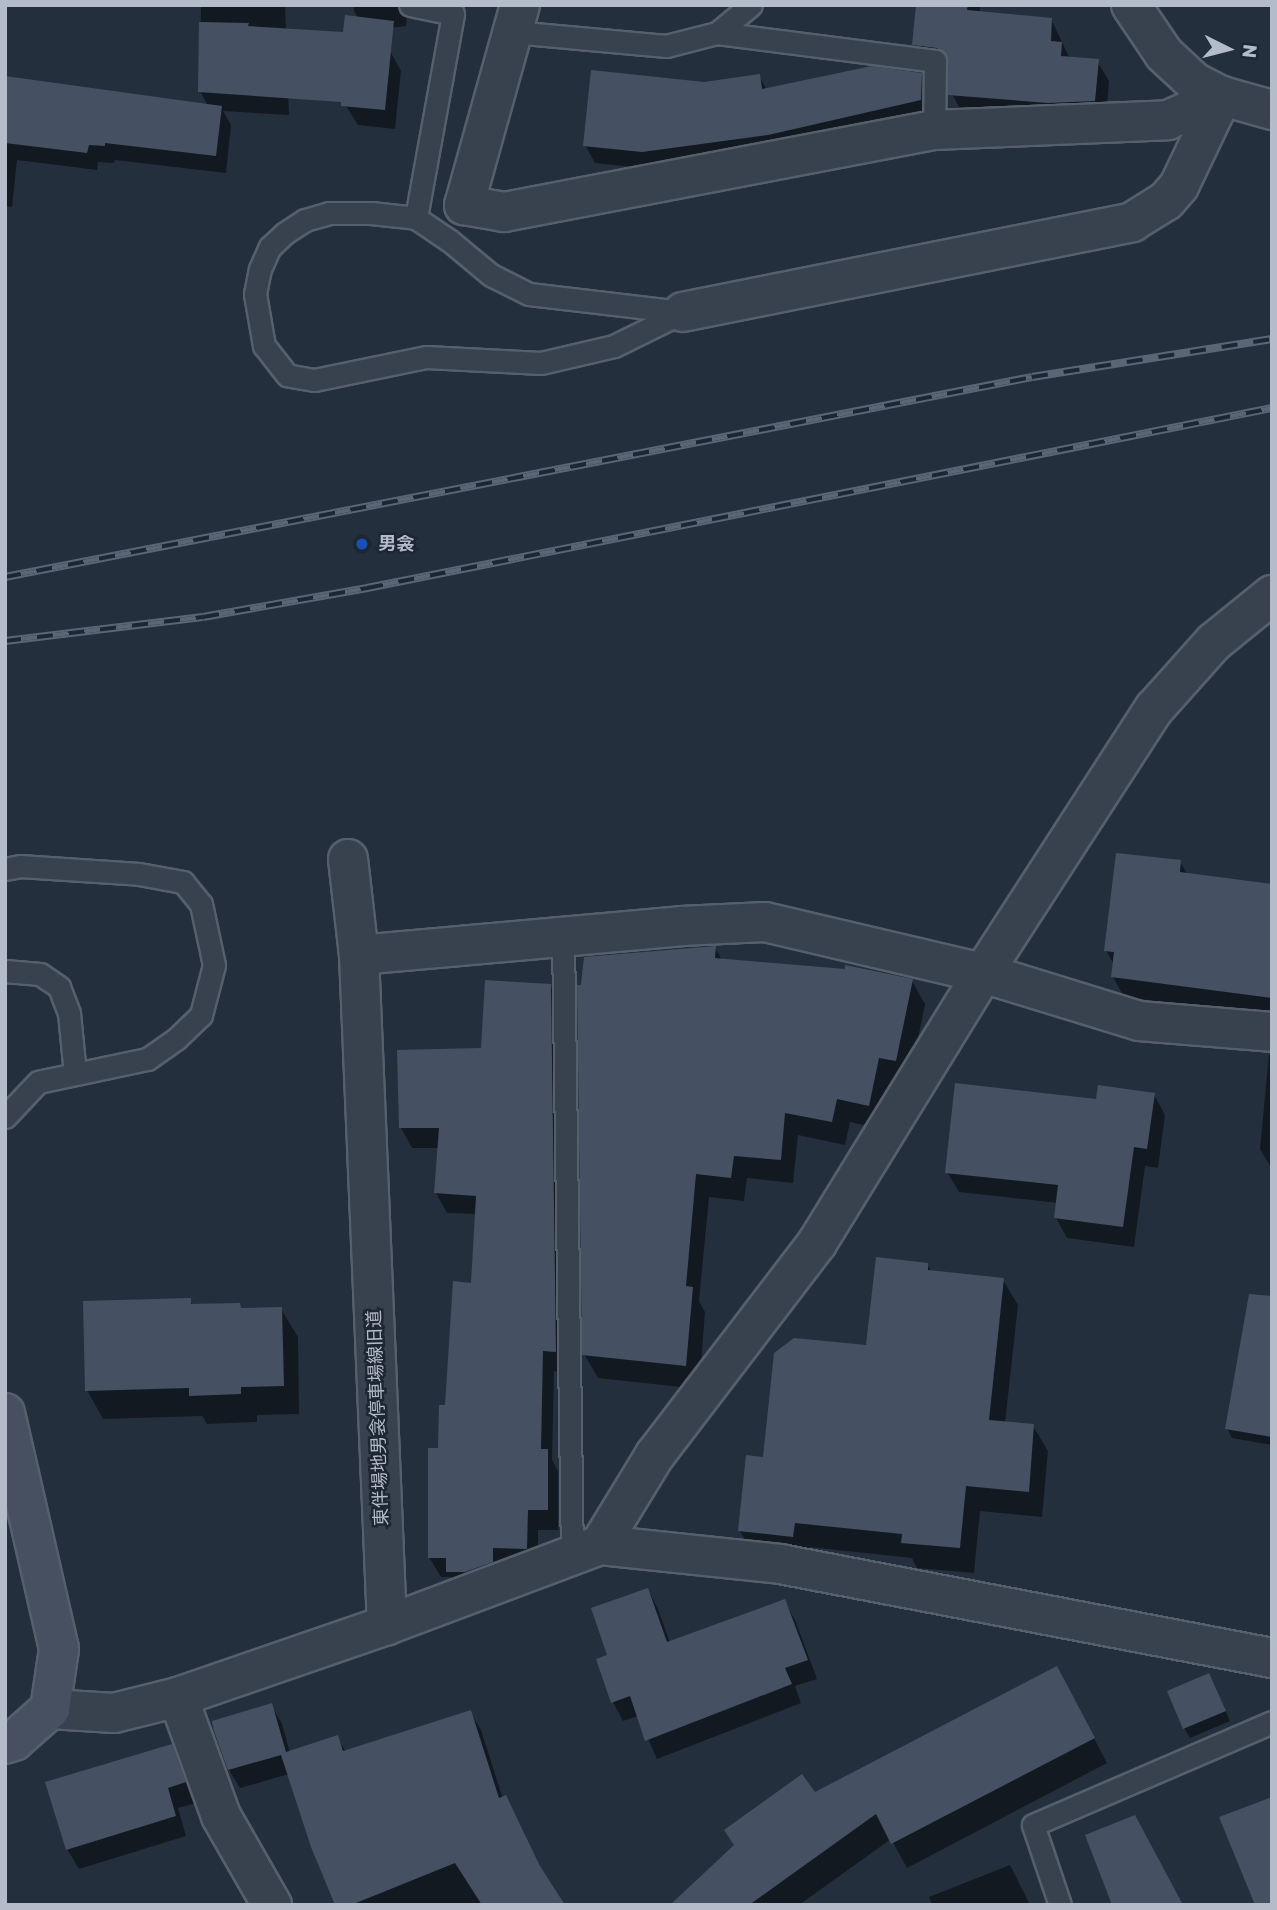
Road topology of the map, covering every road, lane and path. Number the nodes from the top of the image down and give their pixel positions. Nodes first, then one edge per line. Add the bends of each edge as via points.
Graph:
1 (410, 5) edge
2 (751, 5) edge
3 (1132, 5) edge
4 (516, 19) edge
5 (717, 33) junction
6 (1222, 96) junction
7 (1272, 110) edge
8 (934, 130) junction
9 (416, 218) junction
10 (683, 312) junction
11 (1272, 596) edge
12 (348, 859) dead end
13 (5, 869) edge
14 (563, 937) junction
15 (359, 955) junction
16 (5, 971) edge
17 (983, 973) junction
18 (1272, 1032) edge
19 (75, 1074) junction
20 (5, 1117) edge
21 (5, 1413) edge
22 (586, 1550) junction
23 (387, 1625) junction
24 (1272, 1658) edge
25 (178, 1697) junction
26 (50, 1709) junction
27 (1272, 1721) edge
28 (5, 1744) edge
29 (272, 1905) edge
30 (1059, 1905) edge

1 - 9 lane via 453,14
2 - 5 lane
3 - 6 street via 1164,54 1194,82
4 - 5 lane via 666,46
4 - 8 street via 464,205 504,212
5 - 8 lane via 935,61
6 - 7 street
6 - 8 street via 1168,120
6 - 10 street via 1179,186 1166,201 1132,222
9 - 10 lane via 491,275 528,294
9 - 10 lane via 329,213 305,220 270,247 256,294 259,323 264,346 287,375 314,380 426,357 541,363 614,346
11 - 17 street via 1214,642 1154,709
12 - 15 street, 東伴場地男衾停車場線旧道
13 - 19 lane via 20,866 139,874 183,882 201,904 214,965 201,1015 147,1059
14 - 15 street
14 - 17 street via 765,922
14 - 22 lane
15 - 23 street, 東伴場地男衾停車場線旧道
16 - 19 lane via 40,974 59,987 69,1013
17 - 18 street via 1139,1021
17 - 22 street via 817,1243
19 - 20 lane via 38,1082
21 - 26 main road via 59,1648
22 - 23 street
22 - 24 street via 780,1564
23 - 25 street
25 - 26 street via 114,1713
25 - 29 street via 221,1816
26 - 28 main road via 15,1741
27 - 30 lane via 1033,1825

